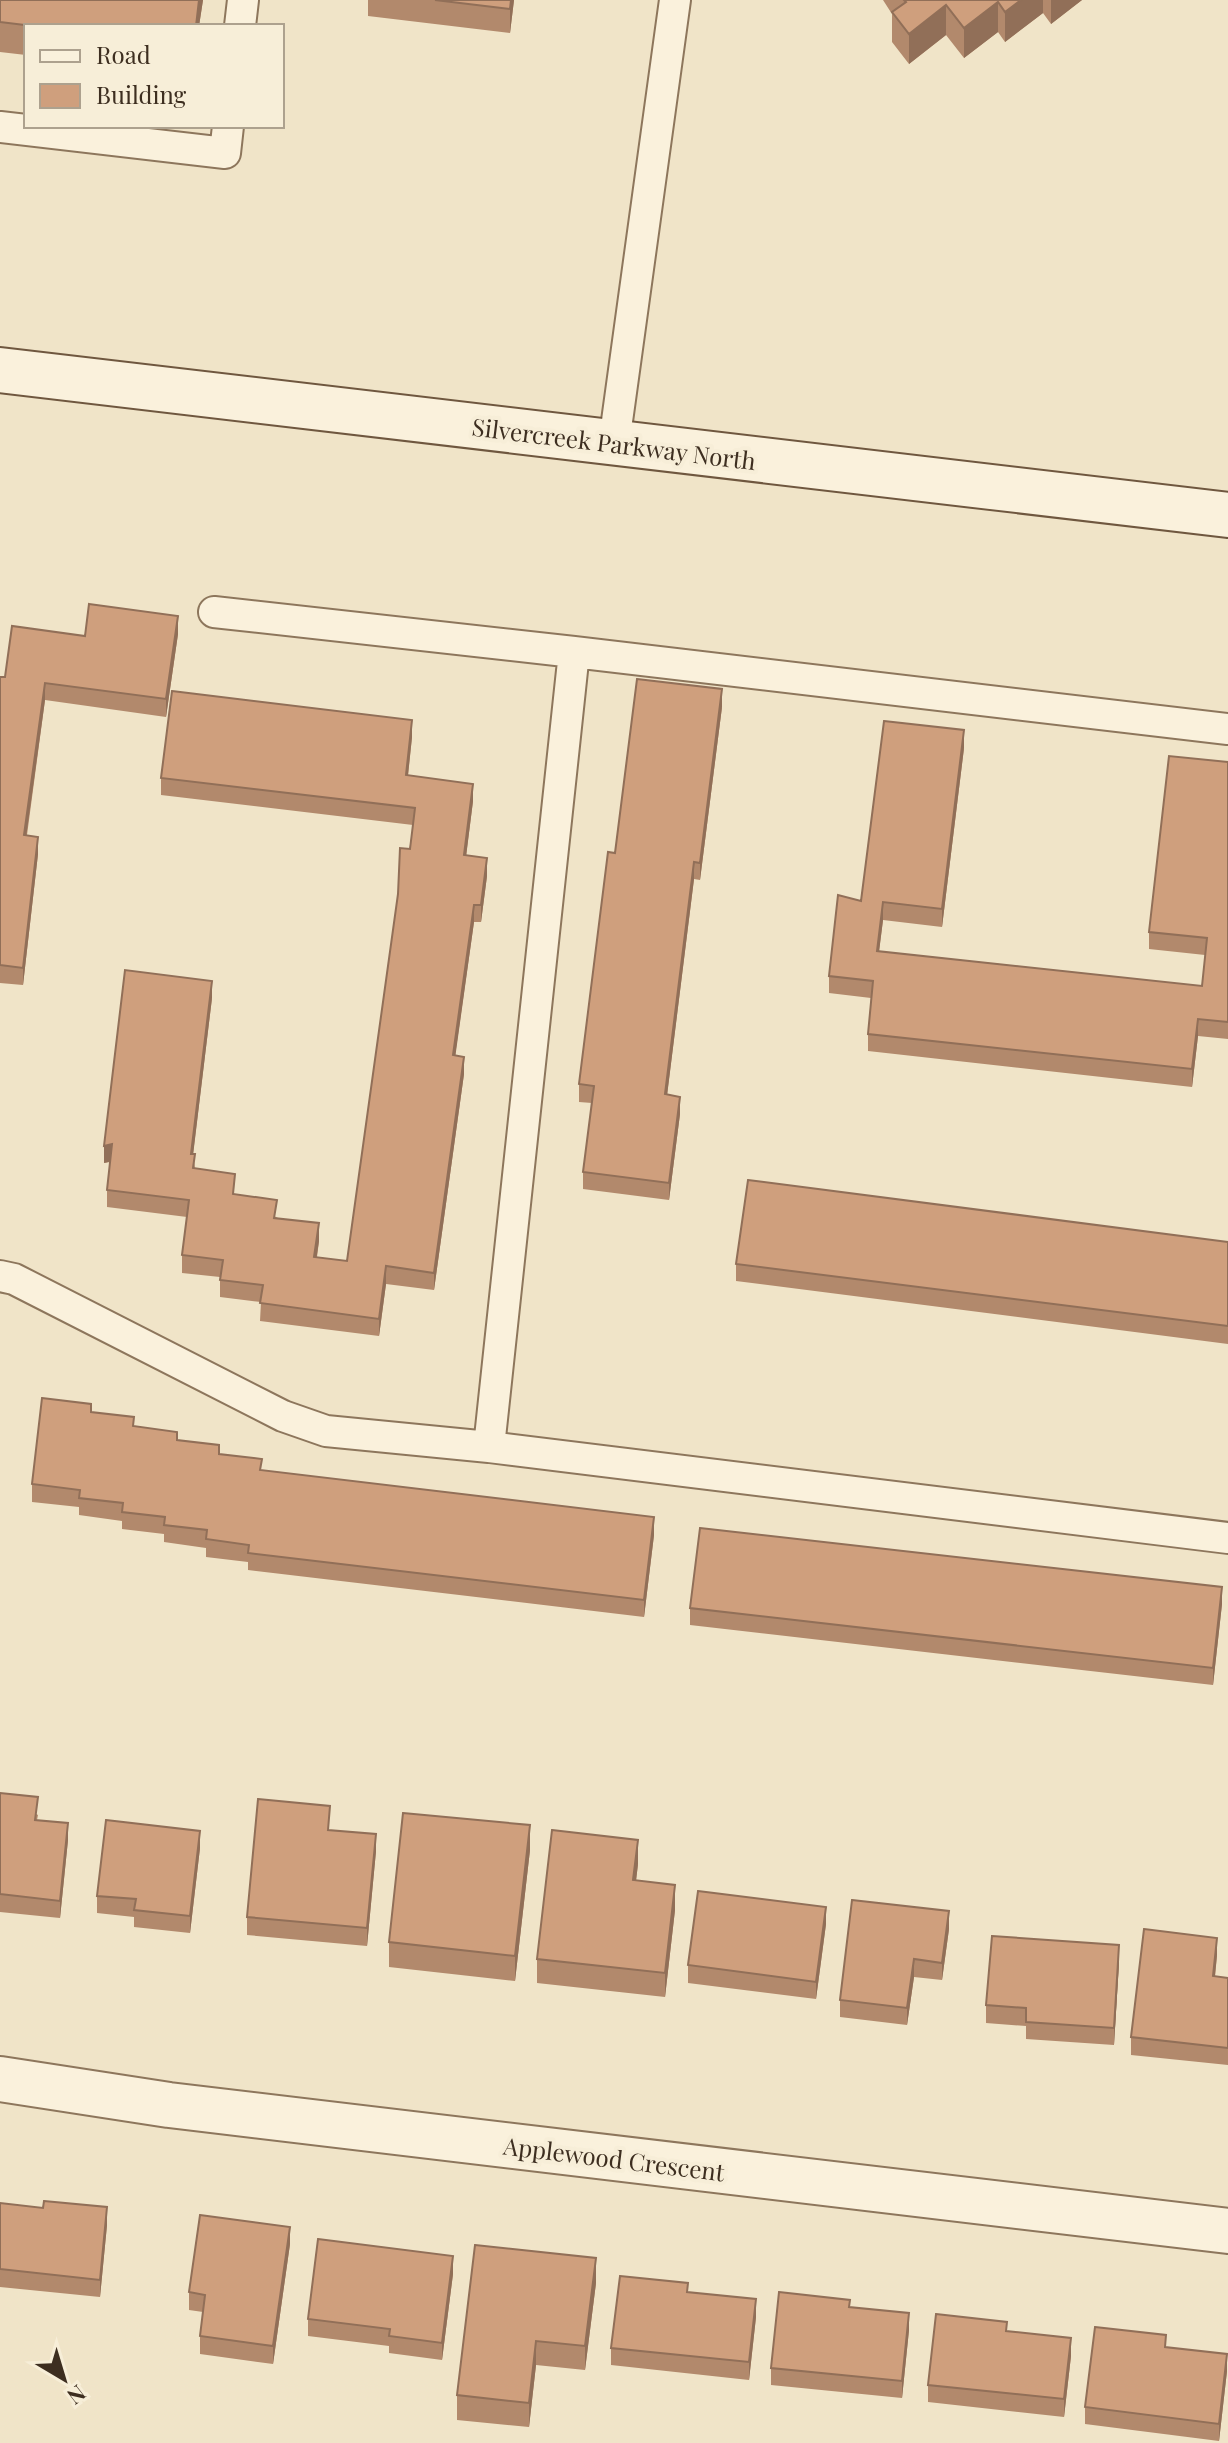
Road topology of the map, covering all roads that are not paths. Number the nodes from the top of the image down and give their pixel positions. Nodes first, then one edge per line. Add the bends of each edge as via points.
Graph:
1 (243, 0) edge
2 (675, 0) edge
3 (240, 24) edge
4 (0, 127) edge
5 (228, 128) edge
6 (0, 370) edge
7 (614, 443) junction
8 (1228, 515) edge
9 (214, 612) dead end
10 (574, 652) junction
11 (1228, 729) edge
12 (0, 1276) edge
13 (489, 1447) junction
14 (1228, 1538) edge
15 (0, 2079) edge
16 (1228, 2231) edge

1 - 3 lane
2 - 7 lane
4 - 5 lane via 225,153
6 - 7 main road, Silvercreek Parkway North
7 - 8 main road, Silvercreek Parkway North
9 - 10 lane
10 - 11 lane
10 - 13 lane
12 - 13 lane via 283,1416 326,1431
13 - 14 lane
15 - 16 main road, Applewood Crescent via 185,2107

